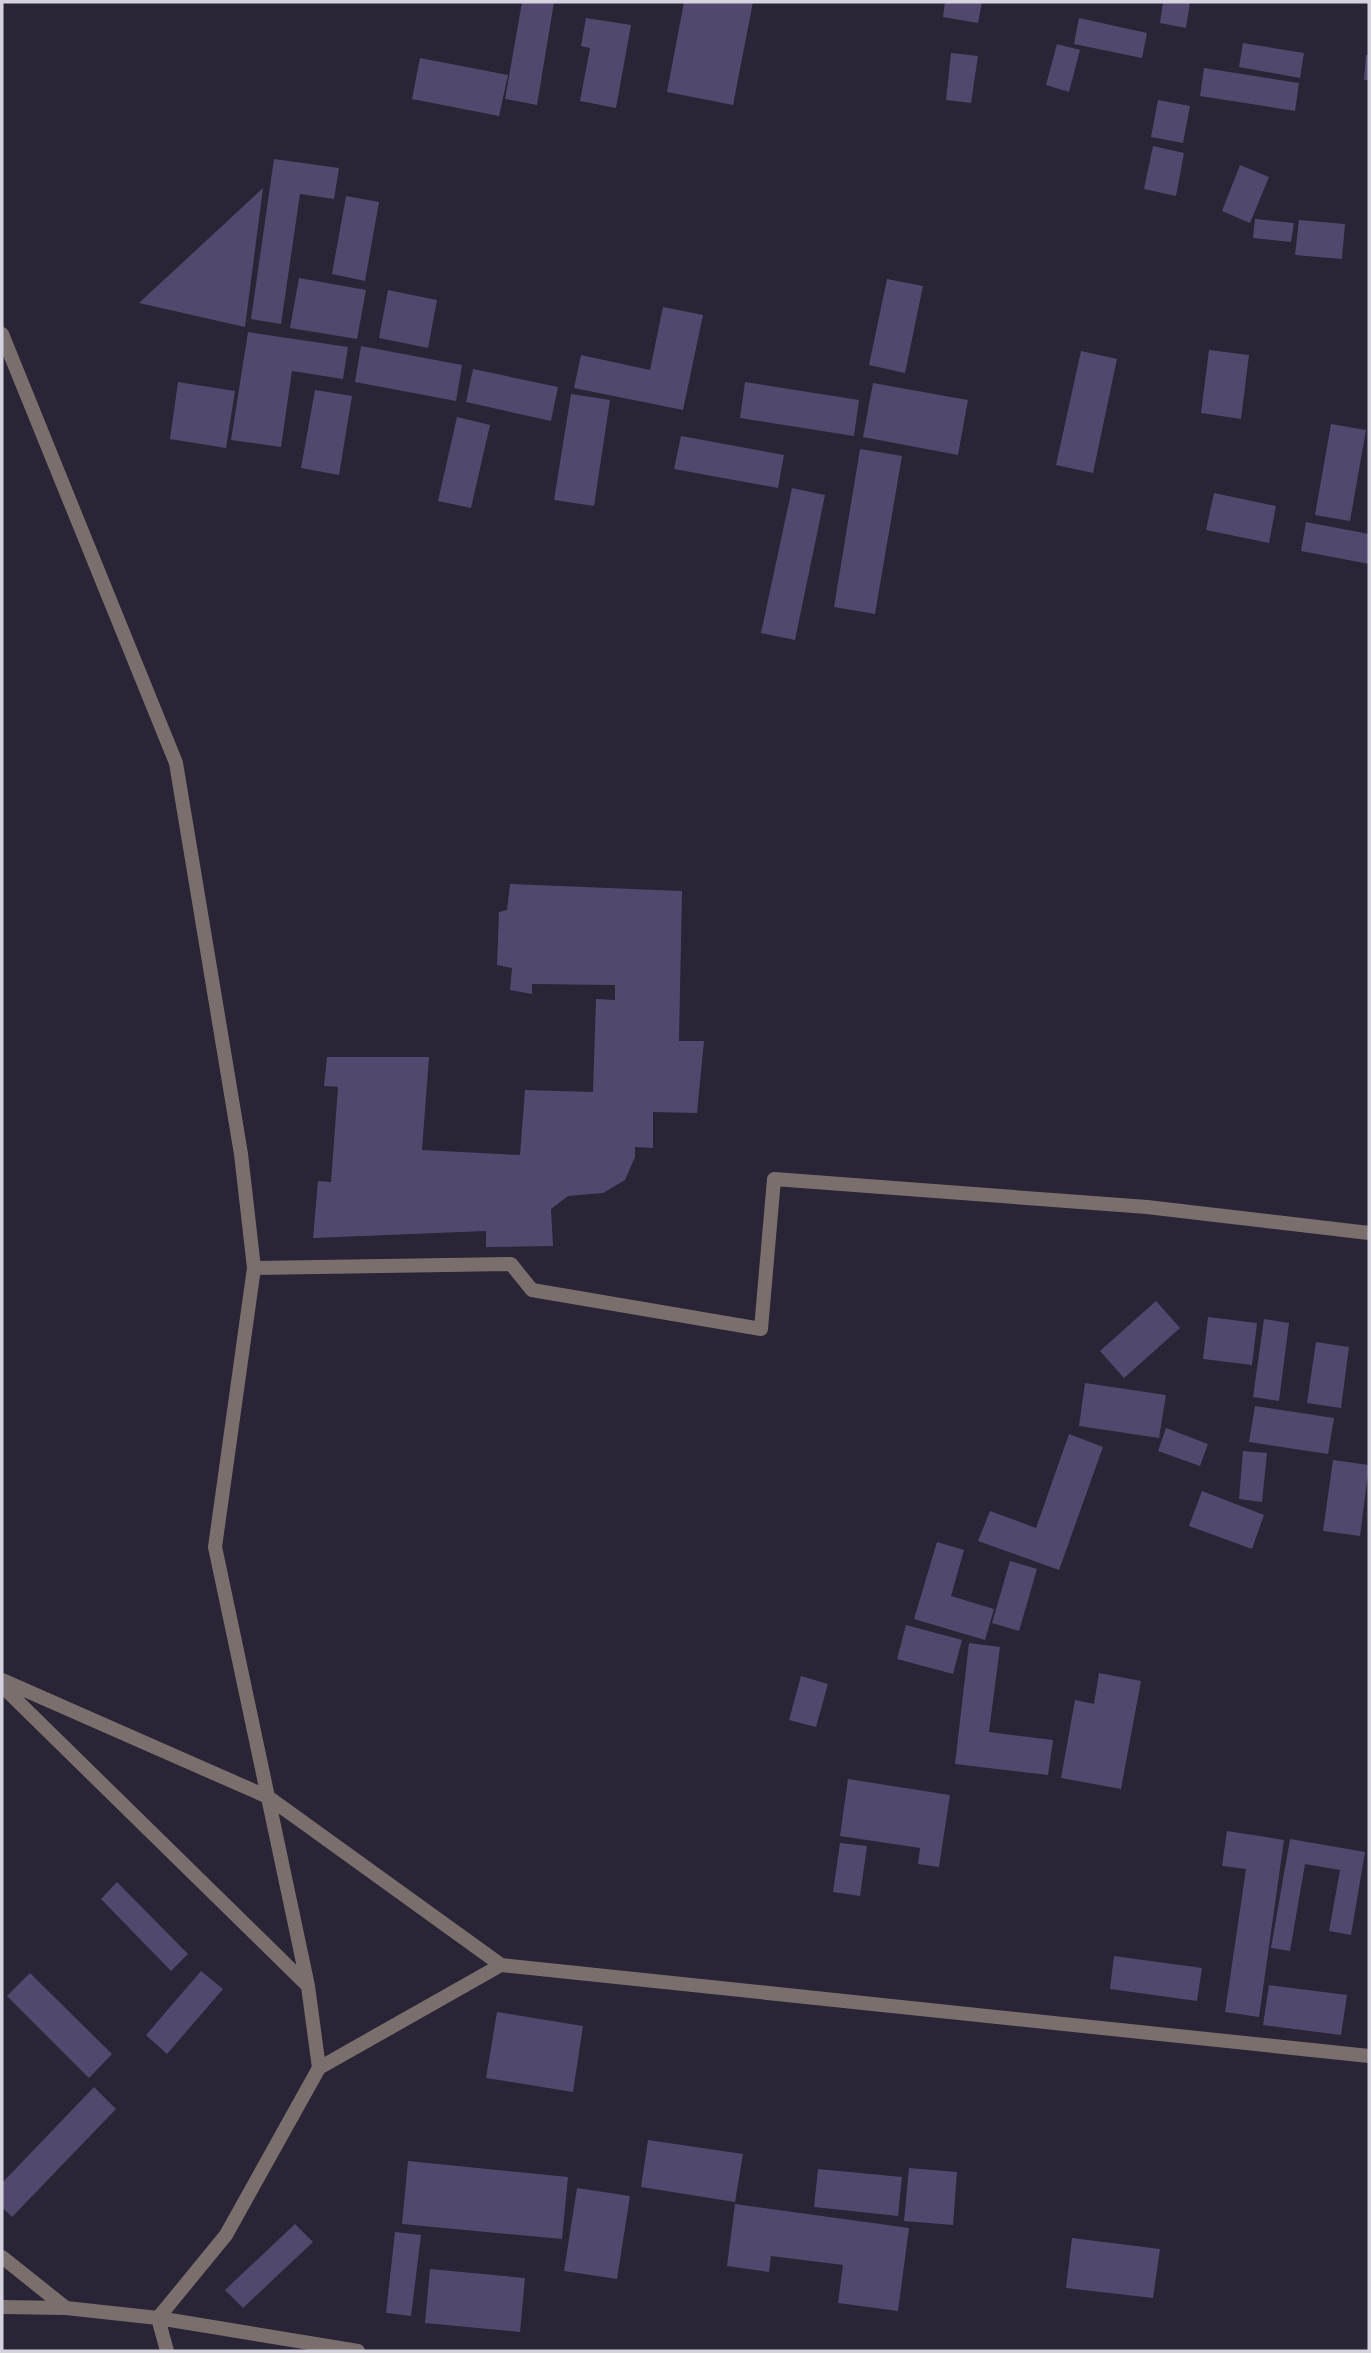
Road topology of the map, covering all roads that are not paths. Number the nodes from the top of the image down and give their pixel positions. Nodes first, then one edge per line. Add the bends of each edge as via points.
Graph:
1 (2, 334) edge
2 (1369, 1233) edge
3 (254, 1268) junction
4 (2, 1683) edge
5 (268, 1797) junction
6 (501, 1965) junction
7 (308, 1986) junction
8 (1369, 2056) edge
9 (319, 2068) junction
10 (2, 2258) edge
11 (2, 2307) edge
12 (66, 2308) junction
13 (158, 2318) junction
14 (167, 2351) edge
15 (358, 2351) edge

1 - 3 street via 176,763 241,1154
2 - 3 street via 1147,1207 774,1179 761,1329 533,1290 511,1265
3 - 5 street via 215,1547
4 - 5 street
4 - 7 street
5 - 6 street
5 - 7 street
6 - 8 street
6 - 9 street
7 - 9 street
9 - 13 street via 226,2235
10 - 12 street
11 - 12 street
12 - 13 street
13 - 14 street
13 - 15 street

